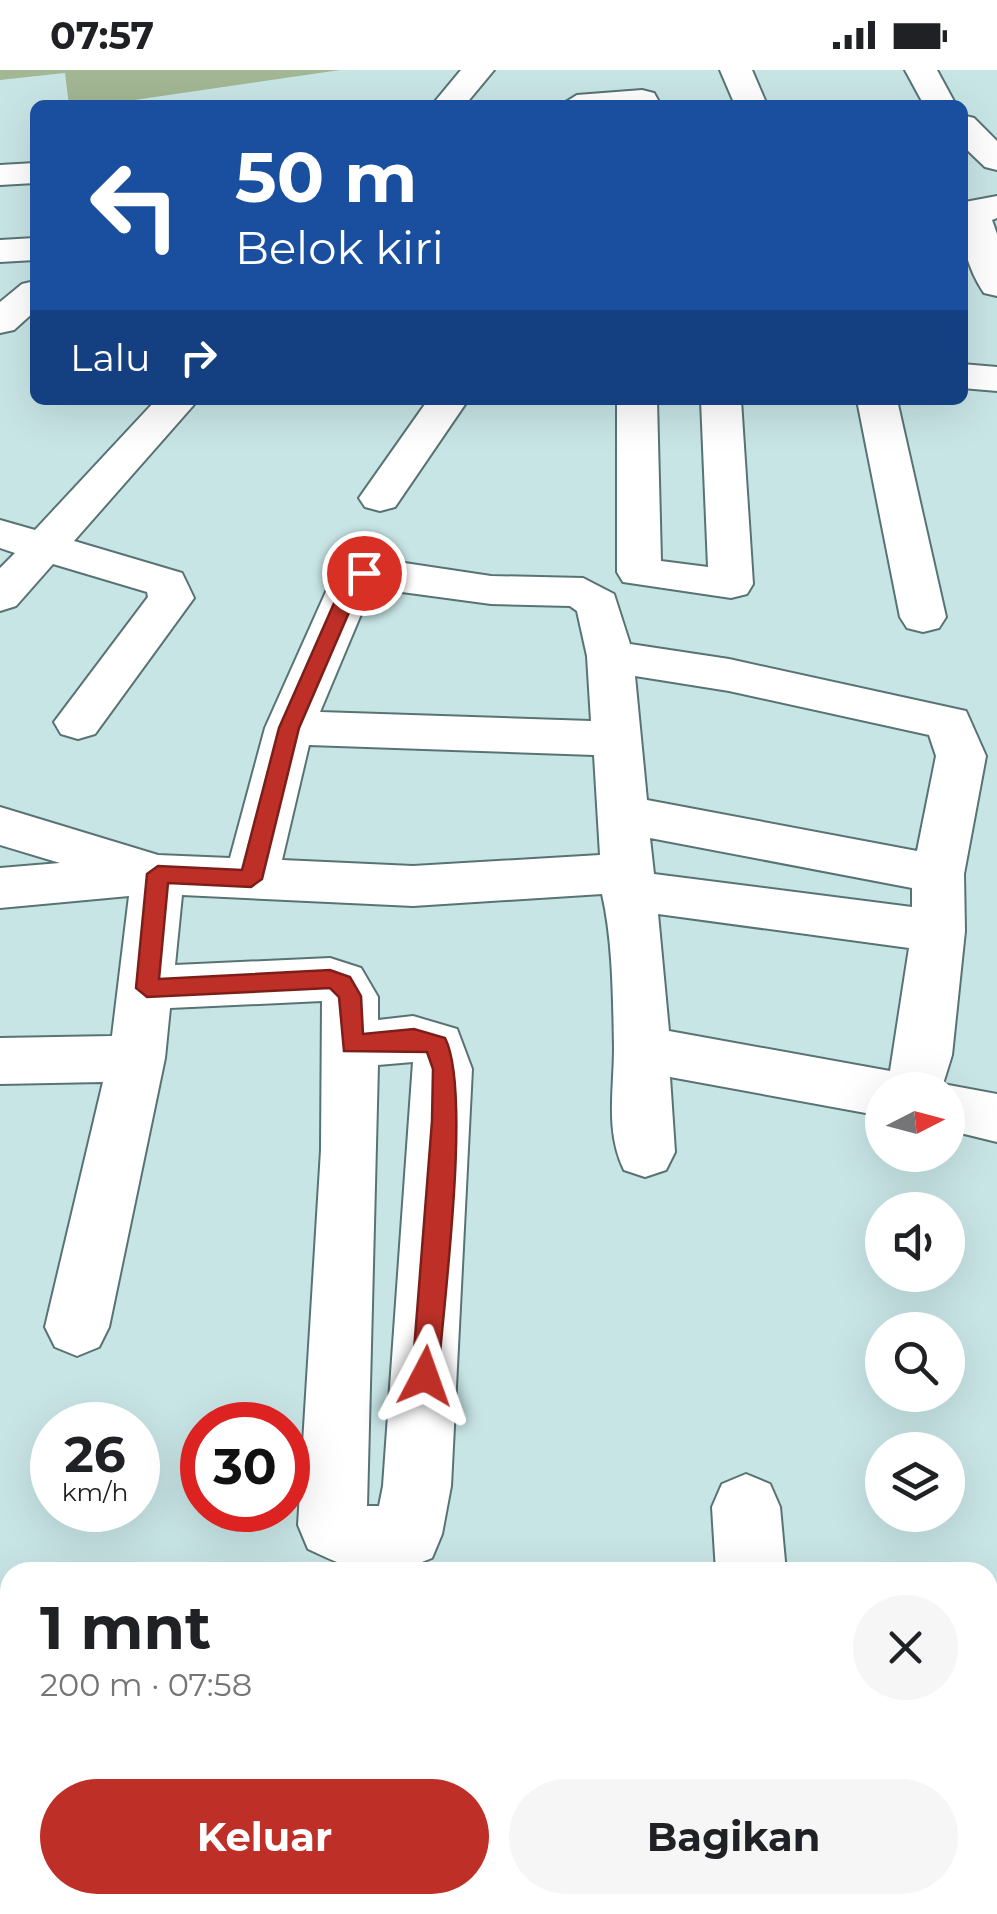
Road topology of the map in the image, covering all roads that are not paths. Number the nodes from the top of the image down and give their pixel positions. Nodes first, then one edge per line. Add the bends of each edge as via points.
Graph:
1 (478, 70) edge
2 (736, 70) edge
3 (920, 70) edge
4 (639, 92) edge
5 (452, 100) edge
6 (601, 100) edge
7 (750, 100) edge
8 (937, 100) edge
9 (968, 130) edge
10 (997, 160) edge
11 (30, 174) edge
12 (0, 175) edge
13 (997, 207) edge
14 (30, 249) edge
15 (0, 251) edge
16 (997, 285) edge
17 (30, 296) edge
18 (0, 322) edge
19 (968, 377) edge
20 (997, 379) edge
21 (172, 405) edge
22 (445, 405) edge
23 (637, 405) edge
24 (721, 405) edge
25 (878, 405) edge
26 (380, 498) dead end
27 (20, 540) edge
28 (0, 596) edge
29 (923, 617) dead end
30 (610, 656) junction
31 (78, 722) dead end
32 (289, 728) junction
33 (615, 739) junction
34 (622, 814) junction
35 (0, 826) edge
36 (158, 874) junction
37 (938, 874) junction
38 (251, 879) junction
39 (626, 882) junction
40 (0, 888) edge
41 (938, 931) junction
42 (147, 988) junction
43 (352, 1045) junction
44 (642, 1049) junction
45 (137, 1058) junction
46 (0, 1061) edge
47 (918, 1072) edge
48 (865, 1089) edge
49 (965, 1110) edge
50 (997, 1118) edge
51 (645, 1152) dead end
52 (77, 1327) dead end

1 - 5 street
2 - 7 street
3 - 8 street
4 - 6 street
9 - 10 street
11 - 12 street
13 - 16 street via 978,210 974,220
14 - 15 street
17 - 18 street
19 - 20 street
21 - 27 street
22 - 26 street
23 - 24 street via 639,572 731,584
25 - 29 street
27 - 28 street
27 - 31 street via 166,583 171,590
30 - 32 street via 598,604 583,593 491,590 364,573 355,576
30 - 33 street
30 - 37 street via 950,723 962,756
32 - 33 street
32 - 38 street
33 - 34 street
34 - 37 street
34 - 39 street
35 - 36 street
36 - 38 street
36 - 40 street
36 - 42 street
37 - 41 street
38 - 39 street via 412,886
39 - 41 street
39 - 44 street
41 - 47 street
42 - 43 street via 330,979 350,996
42 - 45 street
43 - 43 street via 426,1040 437,1044 444,1069 417,1486 408,1534 370,1542 332,1524
44 - 48 street
44 - 51 street
45 - 46 street
45 - 52 street
49 - 50 street

